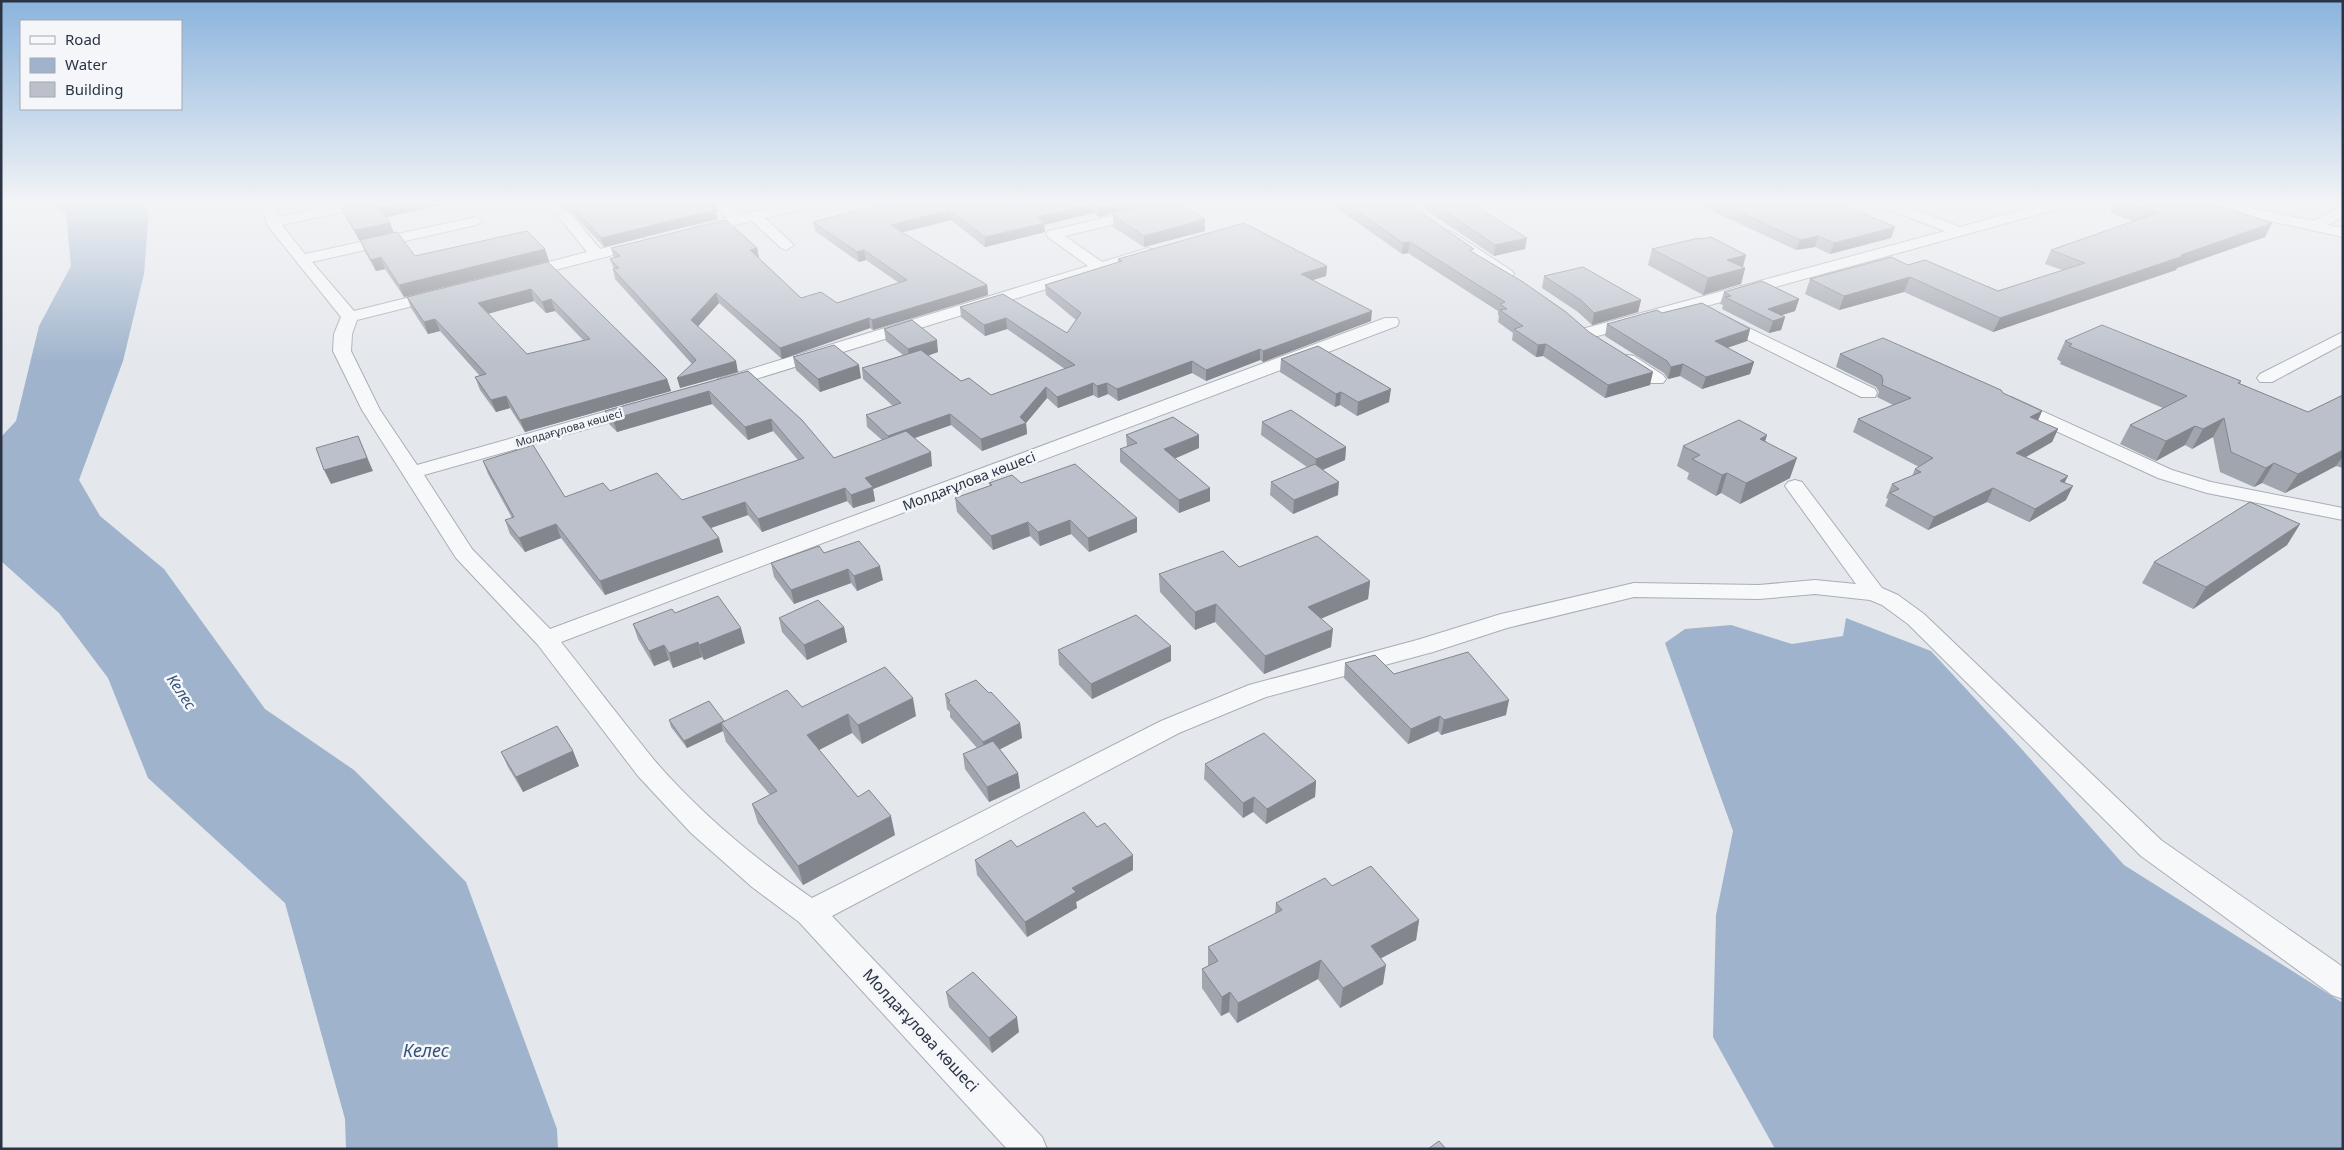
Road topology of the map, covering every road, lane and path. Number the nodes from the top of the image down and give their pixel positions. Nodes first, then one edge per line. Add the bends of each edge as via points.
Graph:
1 (299, 255) edge
2 (323, 255) edge
3 (594, 255) edge
4 (1082, 255) edge
5 (1142, 255) edge
6 (1476, 255) edge
7 (1876, 255) edge
8 (303, 259) junction
9 (1099, 267) junction
10 (512, 276) edge
11 (1521, 285) edge
12 (455, 291) edge
13 (1694, 303) junction
14 (350, 317) junction
15 (1391, 322) dead end
16 (2343, 337) edge
17 (2266, 378) dead end
18 (1656, 379) dead end
19 (705, 389) edge
20 (1868, 393) dead end
21 (2005, 400) edge
22 (649, 405) edge
23 (413, 472) junction
24 (1795, 486) dead end
25 (2343, 514) edge
26 (1874, 593) junction
27 (546, 639) junction
28 (810, 913) junction
29 (2343, 985) edge
30 (1030, 1149) edge

1 - 8 street
2 - 8 street
3 - 10 street
4 - 9 street
5 - 9 street
6 - 11 street
7 - 13 street
8 - 14 street
9 - 19 street
12 - 14 street
13 - 18 street via 1582,328
13 - 20 street
14 - 23 street, Молдағұлова көшесі via 343,334 342,351 371,410
15 - 27 street, Молдағұлова көшесі
16 - 17 street
21 - 25 street via 2165,474 2208,488
22 - 23 street, Молдағұлова көшесі
23 - 27 street, Молдағұлова көшесі via 464,553
24 - 26 street
26 - 28 street via 1814,586 1759,592 1634,590 1501,622 1258,691 1170,727
26 - 29 street via 1916,619 2151,848
27 - 28 street, Молдағұлова көшесі via 647,769 694,818 762,879
28 - 30 street, Молдағұлова көшесі

